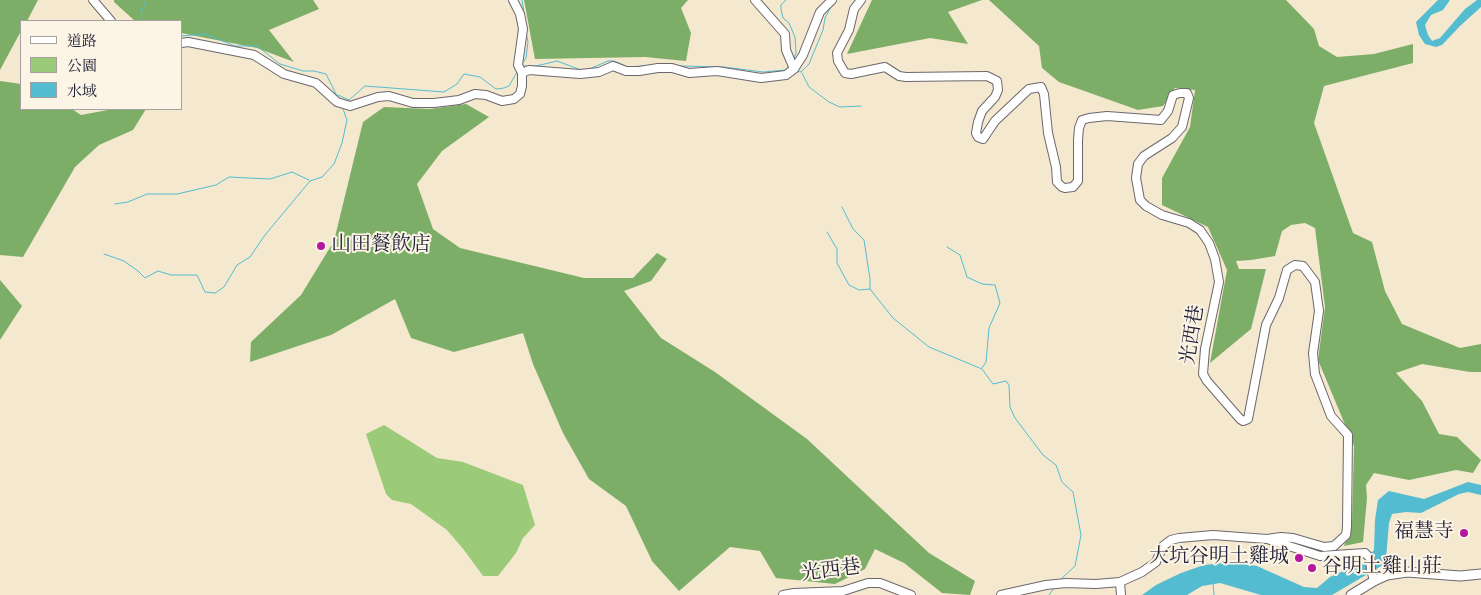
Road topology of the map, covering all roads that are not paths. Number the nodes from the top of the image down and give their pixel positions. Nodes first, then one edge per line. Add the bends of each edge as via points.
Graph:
1 (93, 0) edge
2 (513, 0) edge
3 (754, 0) edge
4 (832, 0) edge
5 (861, 0) edge
6 (110, 20) edge
7 (182, 43) edge
8 (794, 69) junction
9 (522, 73) junction
10 (1267, 539) junction
11 (1481, 574) edge
12 (1374, 581) junction
13 (1120, 582) junction
14 (784, 595) edge
15 (911, 595) edge
16 (1001, 595) edge
17 (1121, 595) edge
18 (1351, 595) edge

1 - 6 street
2 - 9 street via 523,29 518,65
3 - 8 street via 784,34
4 - 8 street via 820,12
5 - 10 street, 光西巷 via 854,8 849,30 837,53 845,73 885,67 906,77 987,76 997,81 998,90 995,98 982,110 978,122 976,134 983,139 995,121 1029,88 1041,87 1057,182 1065,188 1073,187 1078,181 1078,140 1082,120 1107,116 1161,120 1173,95 1187,93 1189,98 1182,127 1172,138 1144,156 1138,164 1136,178 1140,200 1162,215 1195,226 1209,242 1215,259 1218,282 1203,374 1240,420 1248,420 1266,325 1279,298 1287,270 1295,265 1303,266 1315,282 1319,311 1313,353 1315,374 1331,416 1348,435 1346,535 1334,546 1324,547 1293,538
7 - 9 street via 254,55 284,74 316,83 337,102 350,106 389,96 413,103 459,100 475,94 502,100 514,99 520,94
8 - 9 street via 786,75 761,78 717,71 689,73 672,68 626,71 613,66 599,72 580,74 529,70
10 - 12 street, 光西巷 via 1320,556 1366,553
10 - 13 street, 光西巷 via 1226,535 1172,540 1163,546 1156,562
11 - 12 main road via 1460,576 1407,572
12 - 18 main road
13 - 16 street, 光西巷 via 1046,584
13 - 17 street
14 - 15 street, 光西巷 via 843,591 868,583 880,583

